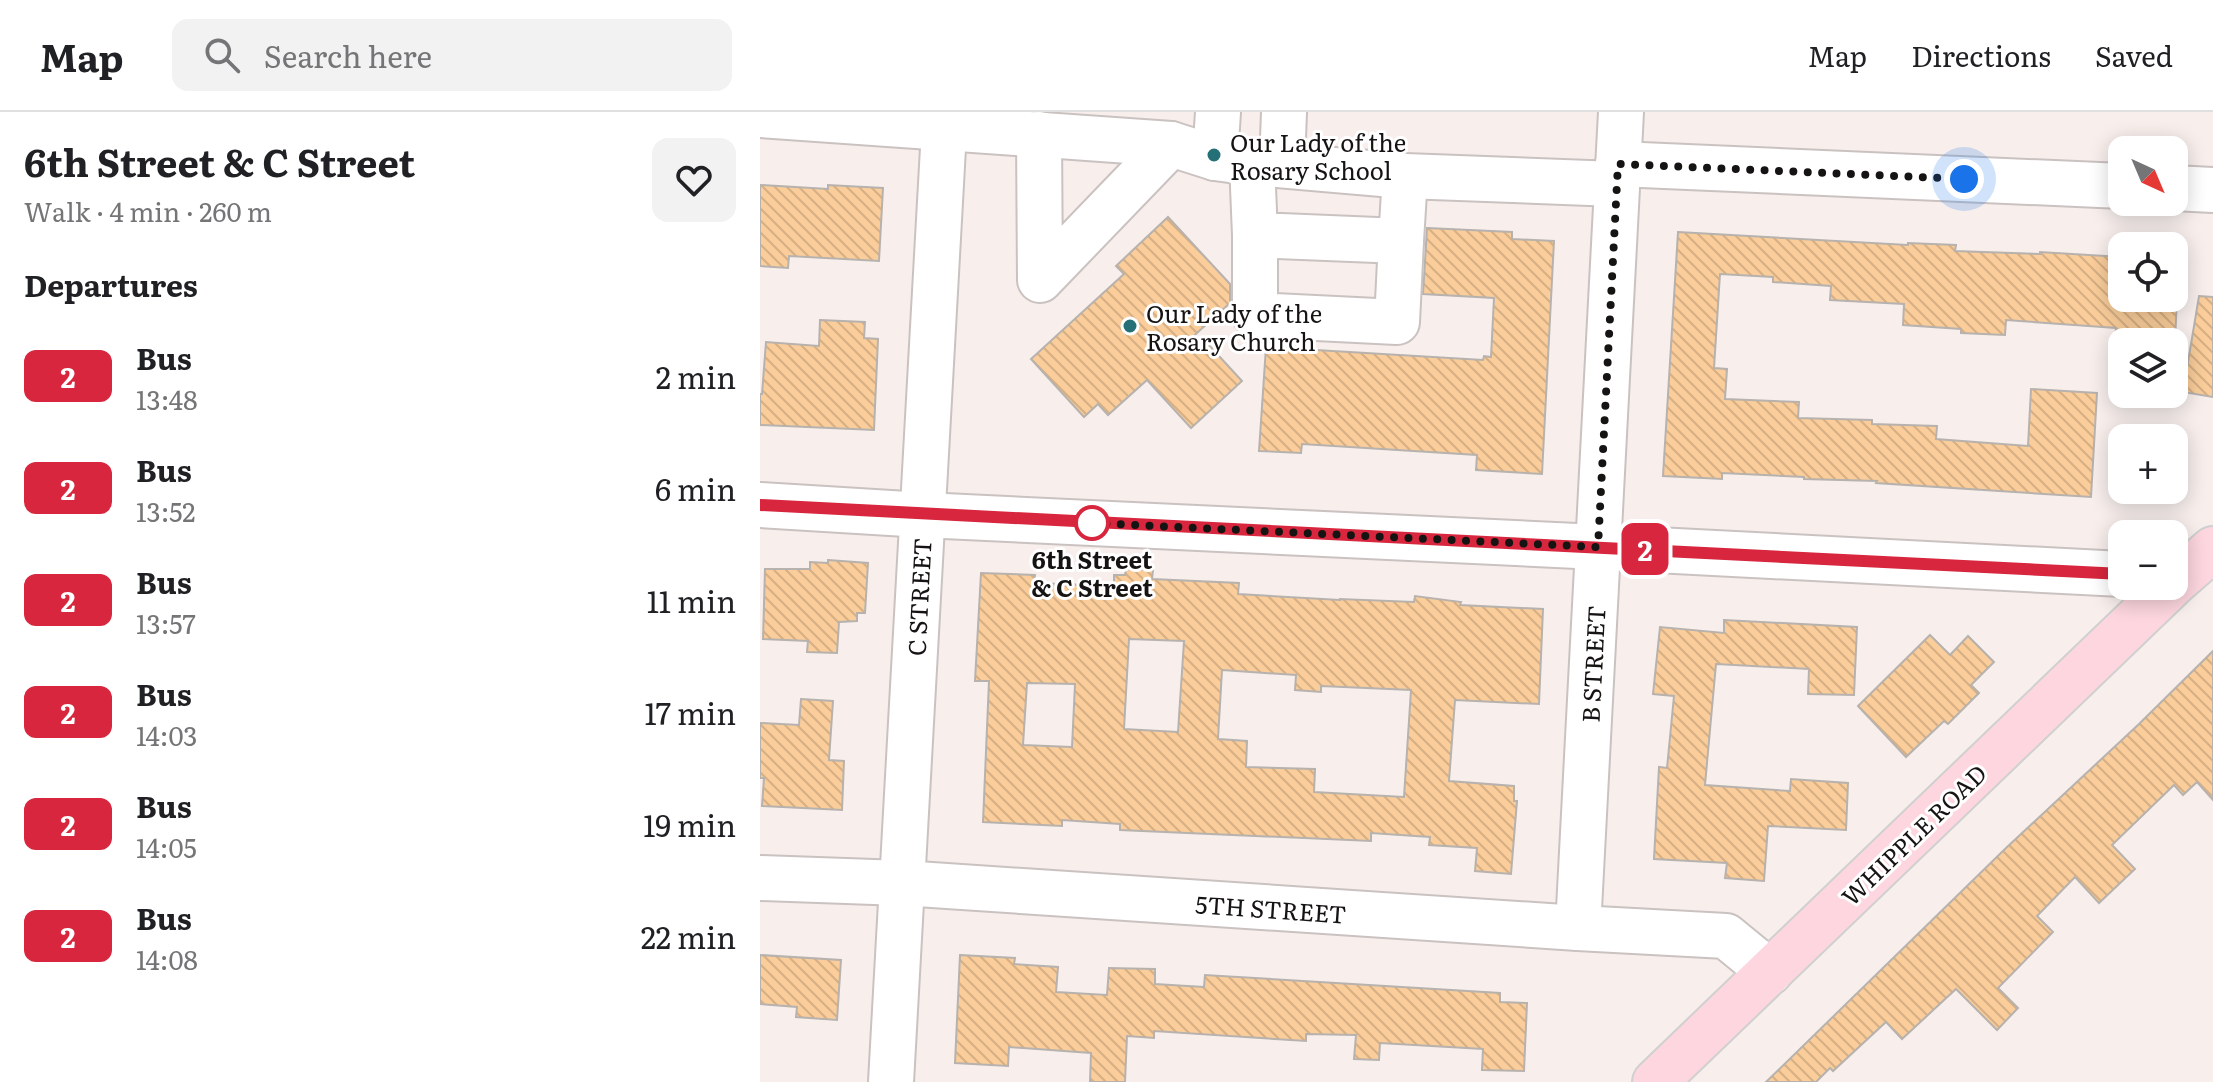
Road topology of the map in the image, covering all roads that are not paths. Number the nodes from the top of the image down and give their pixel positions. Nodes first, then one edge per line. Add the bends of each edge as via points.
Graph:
1 (1218, 112) edge
2 (1284, 112) edge
3 (1621, 112) edge
4 (760, 115) edge
5 (945, 119) edge
6 (1039, 134) junction
7 (1171, 144) junction
8 (1250, 162) junction
9 (1617, 174) junction
10 (1405, 176) junction
11 (2108, 186) edge
12 (2188, 189) edge
13 (2213, 190) edge
14 (1255, 235) junction
15 (1401, 241) junction
16 (760, 505) edge
17 (923, 515) junction
18 (1598, 547) junction
19 (2213, 549) edge
20 (2188, 570) edge
21 (2108, 573) edge
22 (2155, 600) edge
23 (760, 878) edge
24 (902, 883) junction
25 (1578, 928) junction
26 (1770, 972) junction
27 (891, 1082) edge
28 (1655, 1082) edge

1 - 8 street
2 - 8 street
3 - 9 street, B STREET
4 - 5 street
5 - 6 street
5 - 17 street, C STREET
6 - 7 street
6 - 7 street via 1040,280
7 - 8 street
8 - 10 street
8 - 14 street
9 - 10 street
9 - 11 street
9 - 18 street, B STREET
10 - 15 street
12 - 13 street
14 - 15 street
14 - 15 street via 1255,315 1397,322
16 - 17 street
17 - 18 street
17 - 24 street, C STREET
18 - 21 street
18 - 25 street, B STREET
19 - 20 main road, WHIPPLE ROAD
22 - 26 main road, WHIPPLE ROAD
23 - 24 street, 5TH STREET
24 - 25 street, 5TH STREET
24 - 27 street, C STREET
25 - 26 street, 5TH STREET via 1726,936
26 - 28 main road, WHIPPLE ROAD

